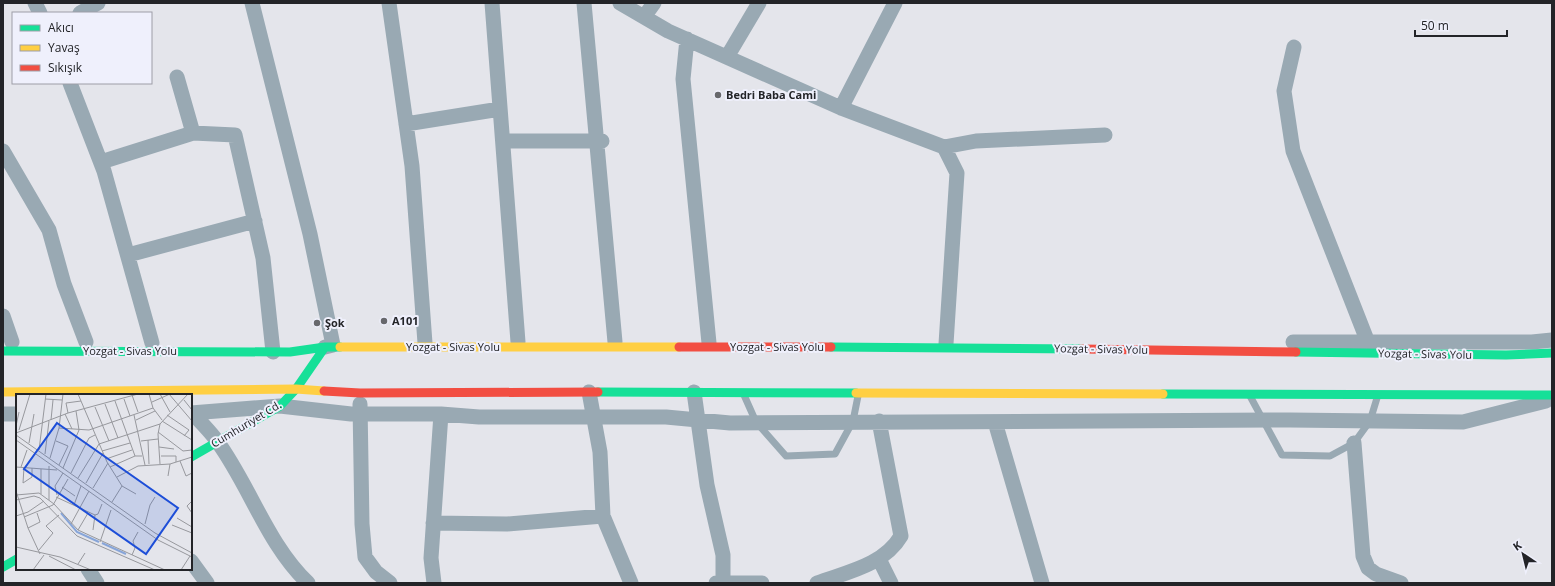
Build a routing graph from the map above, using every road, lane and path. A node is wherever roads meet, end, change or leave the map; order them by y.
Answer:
1 (35, 3) edge
2 (98, 3) edge
3 (252, 3) edge
4 (389, 3) edge
5 (492, 3) edge
6 (584, 3) edge
7 (620, 3) edge
8 (654, 3) edge
9 (759, 3) edge
10 (895, 3) edge
11 (40, 12) edge
12 (82, 12) edge
13 (644, 17) junction
14 (686, 39) junction
15 (1294, 47) dead end
16 (727, 57) junction
17 (177, 77) dead end
18 (70, 84) edge
19 (841, 108) junction
20 (500, 109) junction
21 (406, 124) junction
22 (193, 133) junction
23 (1105, 135) dead end
24 (503, 141) junction
25 (600, 141) junction
26 (944, 147) junction
27 (3, 151) edge
28 (101, 162) junction
29 (256, 221) junction
30 (128, 255) junction
31 (3, 316) edge
32 (1367, 340) junction
33 (1552, 340) edge
34 (86, 342) junction
35 (518, 342) junction
36 (615, 342) junction
37 (152, 343) junction
38 (709, 343) junction
39 (425, 344) junction
40 (946, 344) junction
41 (6, 345) edge
42 (329, 346) junction
43 (272, 348) junction
44 (1552, 353) edge
45 (296, 390) junction
46 (3, 392) edge
47 (589, 392) junction
48 (694, 392) junction
49 (743, 392) junction
50 (360, 393) junction
51 (859, 393) junction
52 (1249, 394) junction
53 (1378, 395) junction
54 (1552, 395) edge
55 (1552, 400) edge
56 (280, 406) junction
57 (192, 413) edge
58 (3, 414) edge
59 (16, 414) edge
60 (360, 414) junction
61 (441, 414) junction
62 (593, 417) junction
63 (697, 420) junction
64 (1262, 420) junction
65 (853, 421) junction
66 (879, 421) junction
67 (1370, 421) junction
68 (756, 422) junction
69 (995, 422) junction
70 (217, 442) junction
71 (1354, 443) junction
72 (192, 456) edge
73 (603, 516) junction
74 (433, 523) junction
75 (879, 559) junction
76 (16, 560) edge
77 (192, 562) edge
78 (3, 567) edge
79 (89, 570) edge
80 (97, 583) edge
81 (208, 583) edge
82 (308, 583) edge
83 (390, 583) edge
84 (434, 583) edge
85 (631, 583) edge
86 (721, 583) edge
87 (762, 583) edge
88 (817, 583) edge
89 (891, 583) edge
90 (1042, 583) edge
91 (1401, 583) edge

1 - 11 street
2 - 12 street
3 - 42 street
4 - 21 street
5 - 20 street
6 - 25 street
7 - 13 street
8 - 13 street
9 - 16 street
10 - 19 street
13 - 14 street
14 - 16 street
14 - 38 street
15 - 32 street
16 - 19 street
17 - 22 street
18 - 28 street
19 - 26 street
20 - 21 street
20 - 24 street
21 - 39 street
22 - 28 street
22 - 29 street
23 - 26 street
24 - 25 street
24 - 35 street
25 - 36 street
26 - 40 street
27 - 34 street
28 - 30 street
29 - 30 street
29 - 43 street
30 - 37 street
31 - 41 street
32 - 33 street
32 - 40 street
34 - 37 street
34 - 41 street
35 - 36 street
35 - 39 street
36 - 38 street
37 - 43 street
38 - 40 street
39 - 42 street
41 - 43 main road, Yozgat - Sivas Yolu
42 - 43 street
42 - 44 main road, Yozgat - Sivas Yolu
42 - 45 main road, Cumhuriyet Cd.
45 - 46 main road
45 - 50 main road
45 - 56 main road, Cumhuriyet Cd.
47 - 48 main road
47 - 50 main road
47 - 62 street
48 - 49 main road
48 - 63 street
49 - 51 main road
49 - 68 lane
50 - 60 street
51 - 52 main road
51 - 65 lane
52 - 53 main road
52 - 64 lane
53 - 54 main road
53 - 67 lane
55 - 67 street
56 - 57 street
56 - 60 street
56 - 70 main road, Cumhuriyet Cd.
57 - 70 street
58 - 59 street
60 - 61 street
60 - 83 street
61 - 62 street
61 - 74 street
62 - 63 street
62 - 73 street
63 - 68 street
63 - 86 street
64 - 67 street
64 - 69 street
64 - 71 lane
65 - 66 street
65 - 68 street
65 - 68 lane
66 - 69 street
66 - 75 street
67 - 71 lane
69 - 90 street
70 - 72 main road, Cumhuriyet Cd.
70 - 82 street
71 - 91 street
73 - 74 street
73 - 85 street
74 - 84 street
75 - 88 street
75 - 89 street
76 - 78 main road
77 - 81 street
79 - 80 street
86 - 87 street

